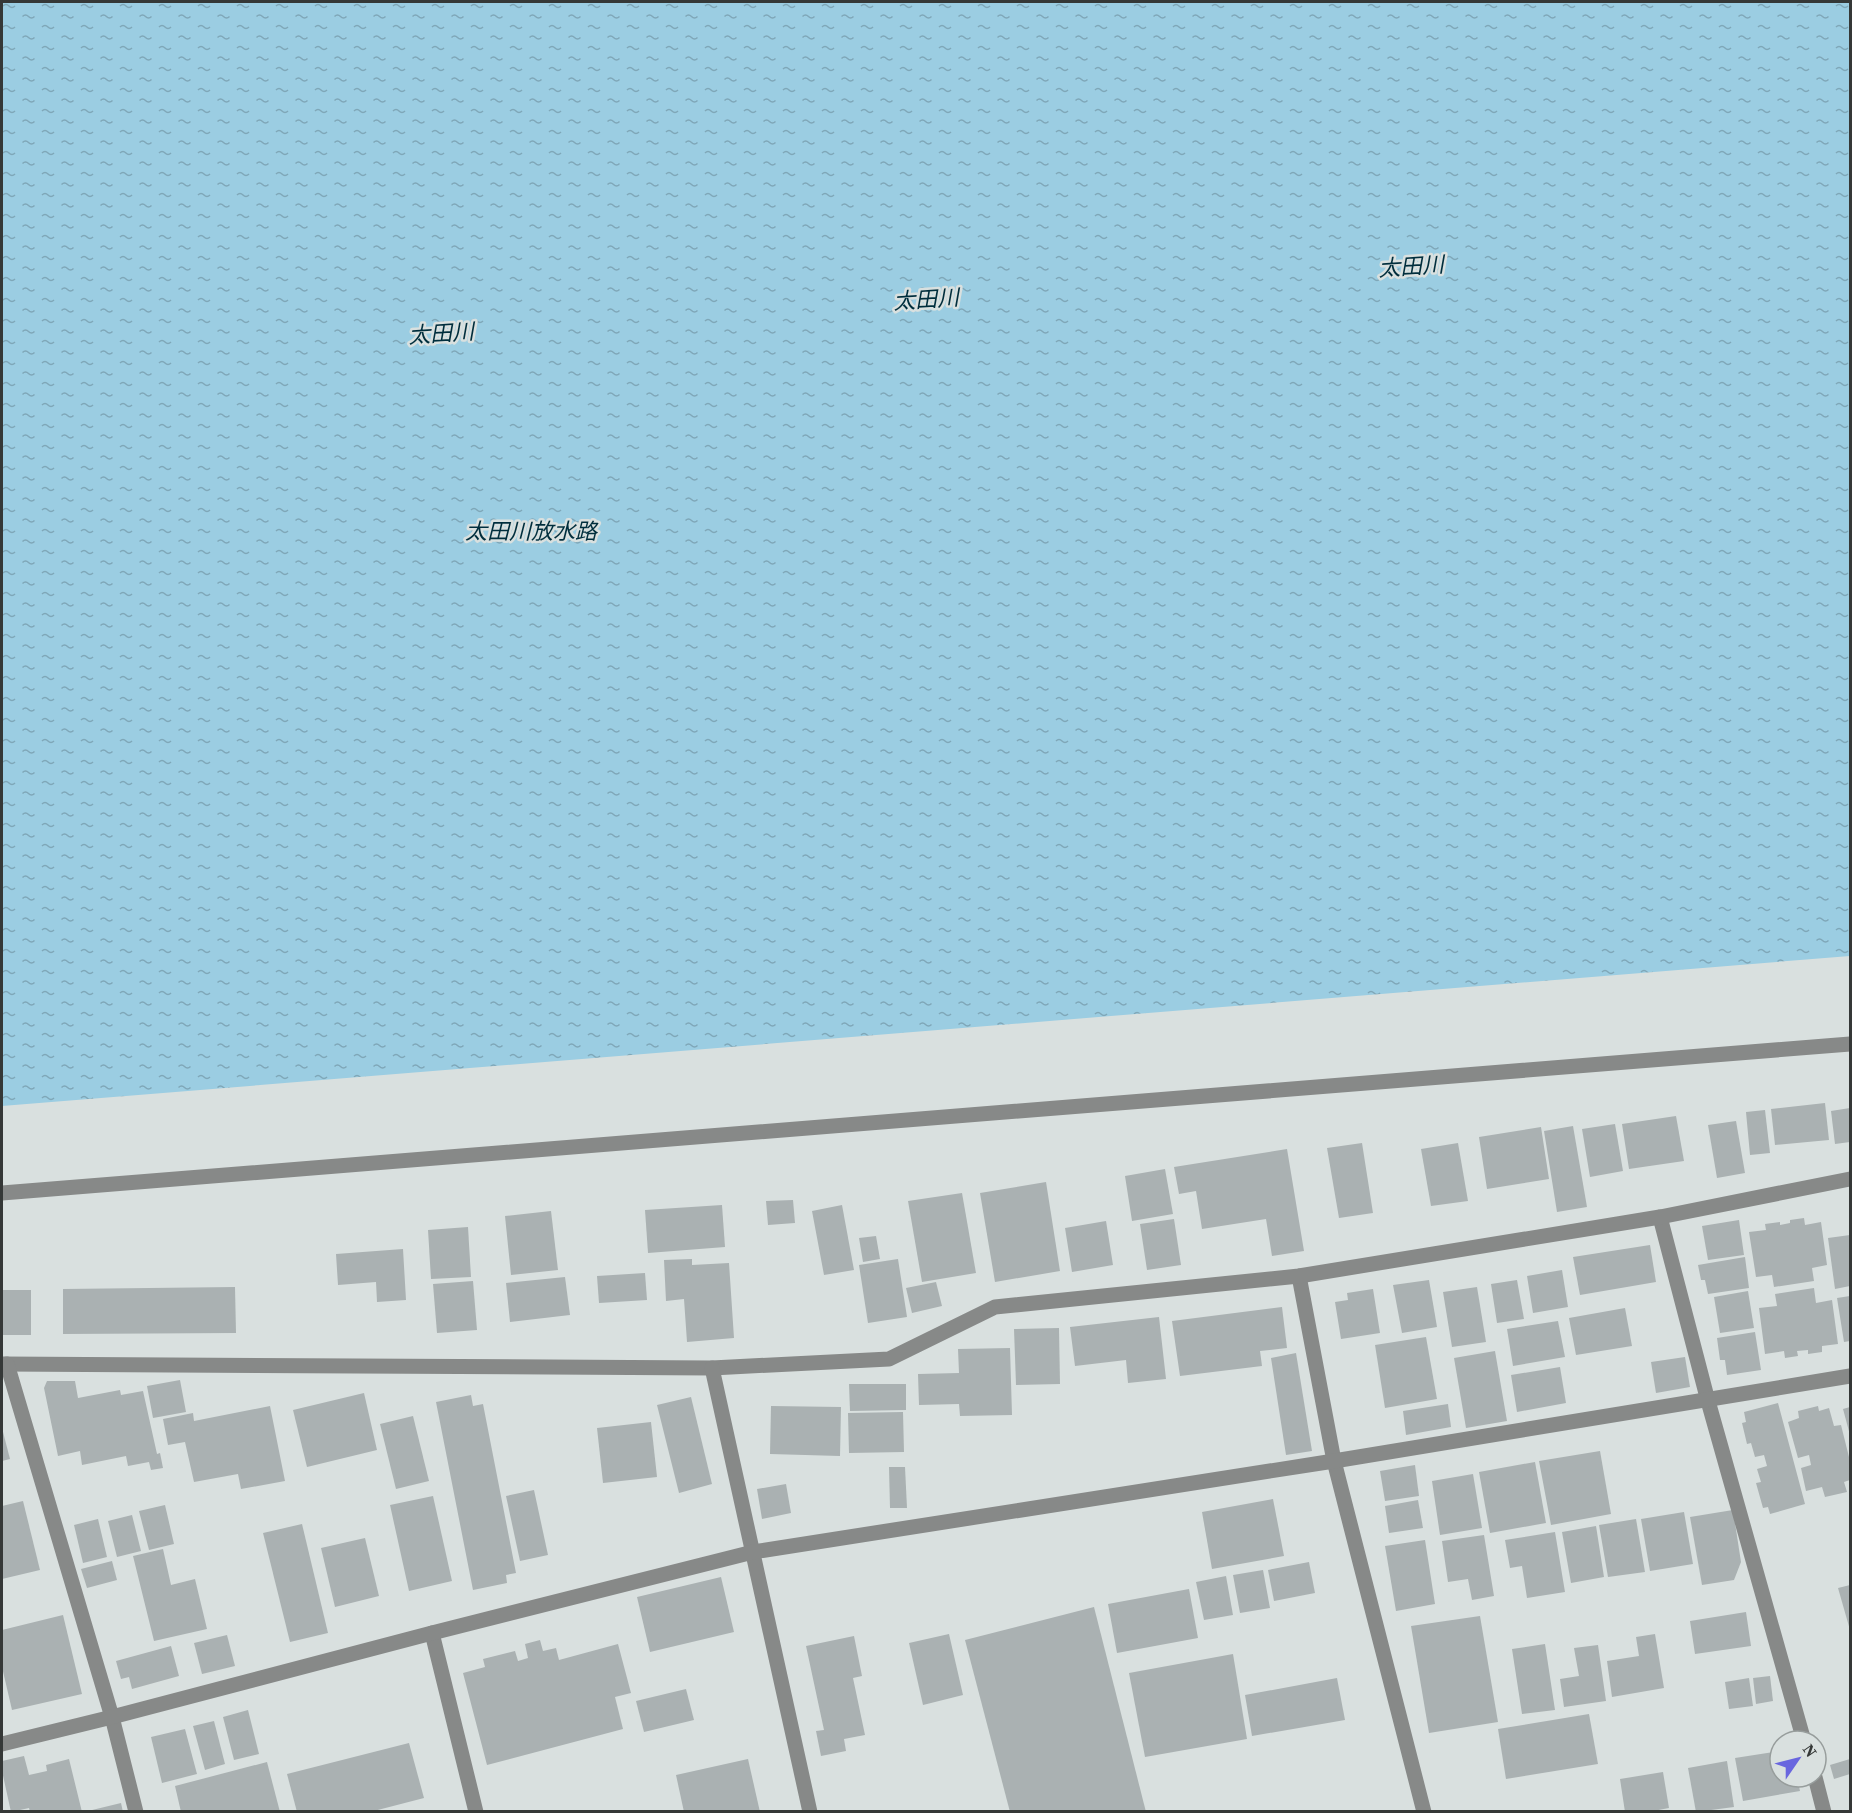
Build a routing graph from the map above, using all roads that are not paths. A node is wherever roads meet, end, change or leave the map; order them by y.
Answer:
1 (1851, 1044) edge
2 (1851, 1179) edge
3 (2, 1193) edge
4 (1660, 1217) junction
5 (1299, 1276) junction
6 (4, 1364) edge
7 (712, 1368) junction
8 (1851, 1376) edge
9 (1708, 1401) junction
10 (1334, 1461) junction
11 (753, 1552) junction
12 (432, 1633) junction
13 (112, 1717) junction
14 (1801, 1729) edge
15 (2, 1744) edge
16 (1818, 1789) edge
17 (136, 1812) edge
18 (476, 1812) edge
19 (810, 1812) edge
20 (1424, 1812) edge
21 (1824, 1812) edge

1 - 3 street
2 - 4 street
4 - 5 street
4 - 9 street
5 - 7 street
5 - 10 street
6 - 7 street
6 - 13 street
7 - 11 street
8 - 9 street
9 - 10 street
9 - 14 street
10 - 11 street
10 - 20 street
11 - 12 street
11 - 19 street
12 - 13 street
12 - 18 street
13 - 15 street
13 - 17 street
16 - 21 street

